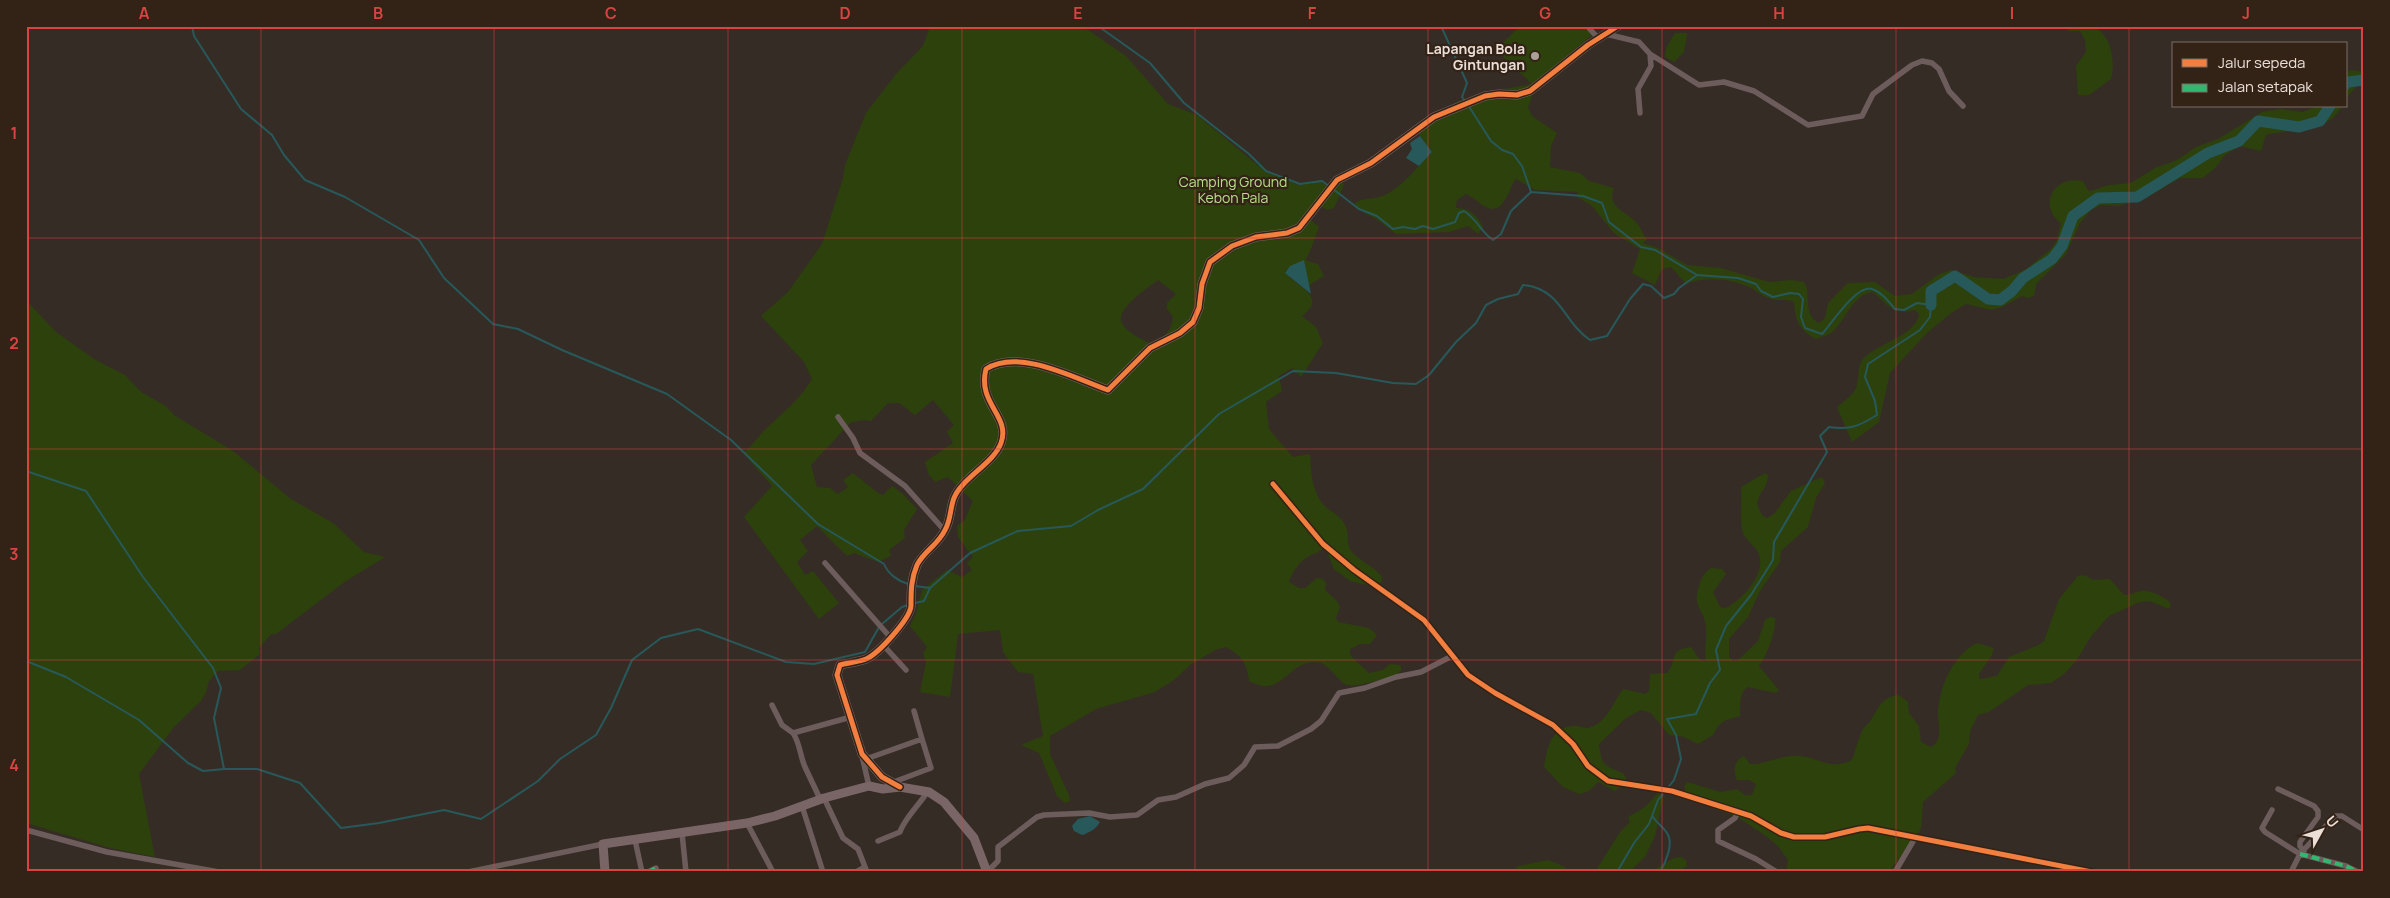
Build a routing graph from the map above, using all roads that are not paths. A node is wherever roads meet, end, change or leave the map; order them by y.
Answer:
1 (1587, 26) edge
2 (1618, 26) edge
3 (1602, 36) junction
4 (1650, 54) junction
5 (1963, 106) dead end
6 (1640, 114) dead end
7 (838, 417) dead end
8 (1273, 484) dead end
9 (945, 531) junction
10 (825, 563) dead end
11 (890, 637) junction
12 (884, 647) junction
13 (1452, 656) junction
14 (906, 670) dead end
15 (772, 705) dead end
16 (914, 710) dead end
17 (851, 717) junction
18 (794, 733) junction
19 (922, 739) junction
20 (864, 756) junction
21 (891, 783) junction
22 (869, 786) junction
23 (900, 787) junction
24 (2278, 789) dead end
25 (928, 792) junction
26 (822, 798) junction
27 (802, 806) junction
28 (2272, 810) dead end
29 (1738, 812) junction
30 (748, 823) junction
31 (26, 830) edge
32 (2364, 830) edge
33 (682, 833) junction
34 (1915, 838) junction
35 (635, 840) junction
36 (878, 841) dead end
37 (603, 844) junction
38 (2302, 853) junction
39 (656, 868) dead end
40 (866, 869) edge
41 (219, 872) edge
42 (468, 872) edge
43 (605, 872) edge
44 (642, 872) edge
45 (648, 872) edge
46 (686, 872) edge
47 (773, 872) edge
48 (823, 872) edge
49 (856, 872) edge
50 (987, 872) edge
51 (1777, 872) edge
52 (1895, 872) edge
53 (2092, 872) edge
54 (2291, 872) edge
55 (2358, 872) edge

1 - 3 street
2 - 3 street
3 - 4 street
3 - 9 street
4 - 5 street
4 - 6 street
7 - 9 street
8 - 13 street
9 - 11 street
10 - 11 street
11 - 12 street
12 - 14 street
12 - 17 street
13 - 29 street
13 - 50 street
15 - 18 street
16 - 19 street
17 - 18 street
17 - 20 street
18 - 26 street
19 - 20 street
19 - 21 street
20 - 21 street
20 - 22 street
21 - 23 street
22 - 23 street
22 - 26 street
23 - 25 street
24 - 38 street
25 - 36 street
25 - 50 street
26 - 27 street
26 - 40 street
27 - 30 street
27 - 48 street
28 - 38 street
29 - 34 street
29 - 51 street
30 - 33 street
30 - 47 street
31 - 41 street
32 - 38 street
33 - 35 street
33 - 46 street
34 - 52 street
34 - 53 street
35 - 37 street
35 - 44 street
37 - 42 street
37 - 43 street
38 - 54 street
38 - 55 street
39 - 45 street
40 - 49 street

